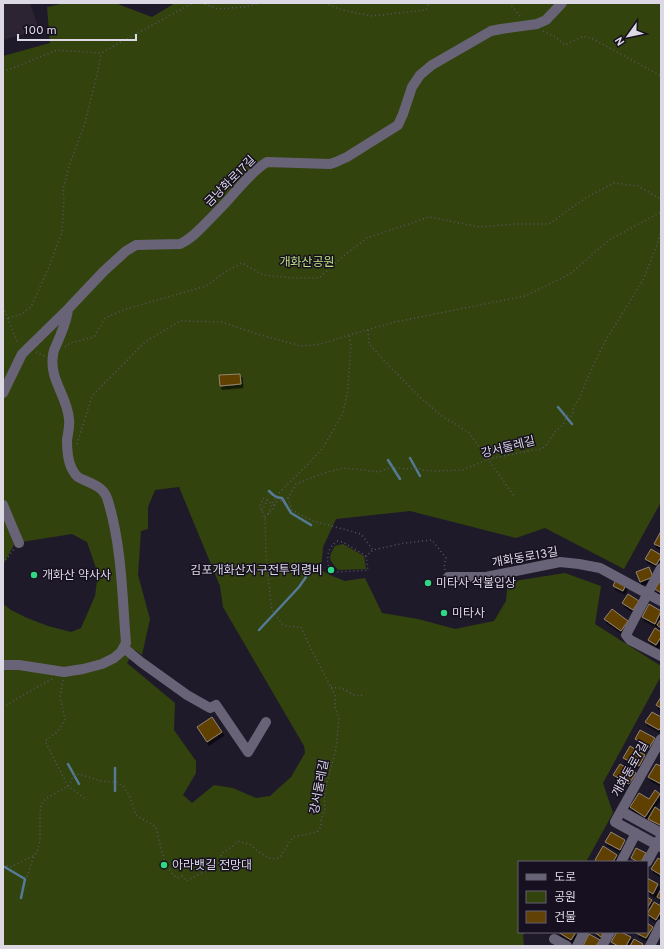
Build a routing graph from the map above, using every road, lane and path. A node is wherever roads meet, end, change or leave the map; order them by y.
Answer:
1 (193, 3) edge
2 (201, 3) edge
3 (261, 3) edge
4 (325, 3) edge
5 (429, 3) edge
6 (509, 3) edge
7 (562, 3) edge
8 (530, 25) junction
9 (101, 53) junction
10 (3, 72) edge
11 (661, 76) edge
12 (661, 198) edge
13 (661, 212) edge
14 (661, 229) edge
15 (3, 307) edge
16 (68, 309) junction
17 (8, 318) junction
18 (368, 330) junction
19 (349, 335) junction
20 (24, 351) junction
21 (52, 359) junction
22 (3, 393) edge
23 (77, 445) dead end
24 (488, 459) junction
25 (514, 496) dead end
26 (288, 498) junction
27 (268, 500) junction
28 (272, 504) junction
29 (3, 505) edge
30 (274, 505) junction
31 (262, 511) junction
32 (268, 514) junction
33 (265, 518) junction
34 (19, 543) joint
35 (373, 550) junction
36 (366, 556) junction
37 (3, 562) edge
38 (661, 568) edge
39 (448, 577) joint
40 (648, 592) junction
41 (661, 600) edge
42 (124, 648) junction
43 (660, 654) edge
44 (3, 665) edge
45 (64, 672) junction
46 (331, 687) junction
47 (363, 695) dead end
48 (3, 708) edge
49 (266, 722) dead end
50 (661, 739) edge
51 (68, 786) junction
52 (87, 800) dead end
53 (621, 811) junction
54 (321, 827) junction
55 (324, 828) dead end
56 (636, 833) junction
57 (661, 833) edge
58 (660, 843) edge
59 (34, 854) junction
60 (622, 861) edge
61 (648, 861) edge
62 (3, 864) edge
63 (27, 877) dead end
64 (661, 924) edge
65 (584, 933) edge
66 (609, 933) edge
67 (554, 939) dead end
68 (567, 946) edge
69 (577, 946) edge
70 (602, 946) edge
71 (650, 946) edge

1 - 9 path
2 - 3 path
4 - 5 path
6 - 8 path
7 - 8 street, 금낭화로17길
8 - 11 path
8 - 16 street, 금낭화로17길
9 - 10 path
9 - 17 path
12 - 21 path
13 - 18 path
14 - 24 path, 강서둘레길
15 - 17 path
16 - 20 street, 금낭화로17길
16 - 21 street
17 - 20 path
18 - 19 path
18 - 24 path
19 - 23 path
19 - 28 path
20 - 21 path
20 - 22 street, 금낭화로17길
21 - 42 street
24 - 25 path
24 - 26 path, 강서둘레길
26 - 30 path
26 - 35 path
27 - 28 path
27 - 31 path
27 - 31 path
28 - 30 path
28 - 32 path
29 - 34 street
30 - 32 path
31 - 33 path
32 - 33 path
33 - 46 path, 강서둘레길
34 - 37 path
35 - 36 path
35 - 39 path
36 - 36 path
38 - 40 street
39 - 40 street, 개화동로13길
40 - 41 street, 개화동로13길
40 - 43 street
42 - 45 street
42 - 49 street
44 - 45 street
45 - 48 path
45 - 51 path
46 - 47 path
46 - 54 path, 강서둘레길
50 - 53 street, 개화동로7길
51 - 52 path
51 - 54 path, 강서둘레길
51 - 59 path
53 - 56 street, 개화동로7길
53 - 57 street, 개화동로7길
54 - 55 path
56 - 58 street, 개화동로7길
56 - 60 street
58 - 61 street, 개화동로7길
59 - 62 path
59 - 63 path
64 - 71 street
65 - 69 street
66 - 70 street
67 - 68 street

